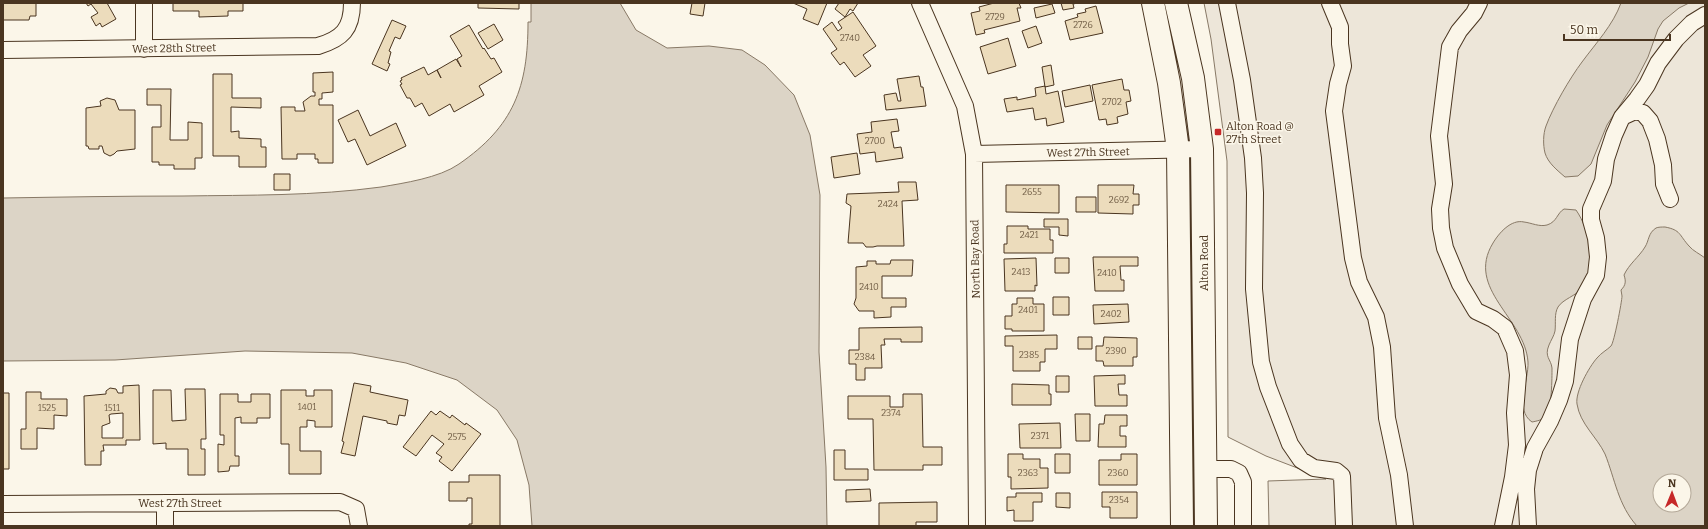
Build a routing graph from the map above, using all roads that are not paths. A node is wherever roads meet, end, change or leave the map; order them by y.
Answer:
1 (144, 3) edge
2 (352, 3) edge
3 (920, 3) edge
4 (1153, 3) edge
5 (1176, 3) edge
6 (1227, 3) edge
7 (1330, 3) edge
8 (1479, 3) edge
9 (1705, 15) edge
10 (144, 49) junction
11 (3, 50) edge
12 (1622, 117) junction
13 (1202, 149) junction
14 (1178, 150) junction
15 (974, 154) junction
16 (1670, 199) dead end
17 (1205, 469) junction
18 (165, 503) junction
19 (3, 504) edge
20 (165, 526) edge
21 (359, 526) edge
22 (977, 526) edge
23 (1182, 526) edge
24 (1206, 526) edge
25 (1243, 526) edge
26 (1344, 526) edge
27 (1405, 526) edge
28 (1503, 526) edge
29 (1528, 526) edge

1 - 10 street
2 - 10 street, West 28th Street
3 - 15 street, North Bay Road
4 - 14 highway
5 - 13 highway, Alton Road
6 - 26 street
7 - 27 street
8 - 28 street
9 - 12 street
10 - 11 street, West 28th Street
12 - 16 street
12 - 29 street
13 - 14 street, West 27th Street
13 - 17 highway, Alton Road
14 - 15 street, West 27th Street
14 - 23 highway
15 - 22 street, North Bay Road
17 - 24 highway, Alton Road
17 - 25 street
18 - 19 street, West 27th Street
18 - 20 street
18 - 21 street, West 27th Street

